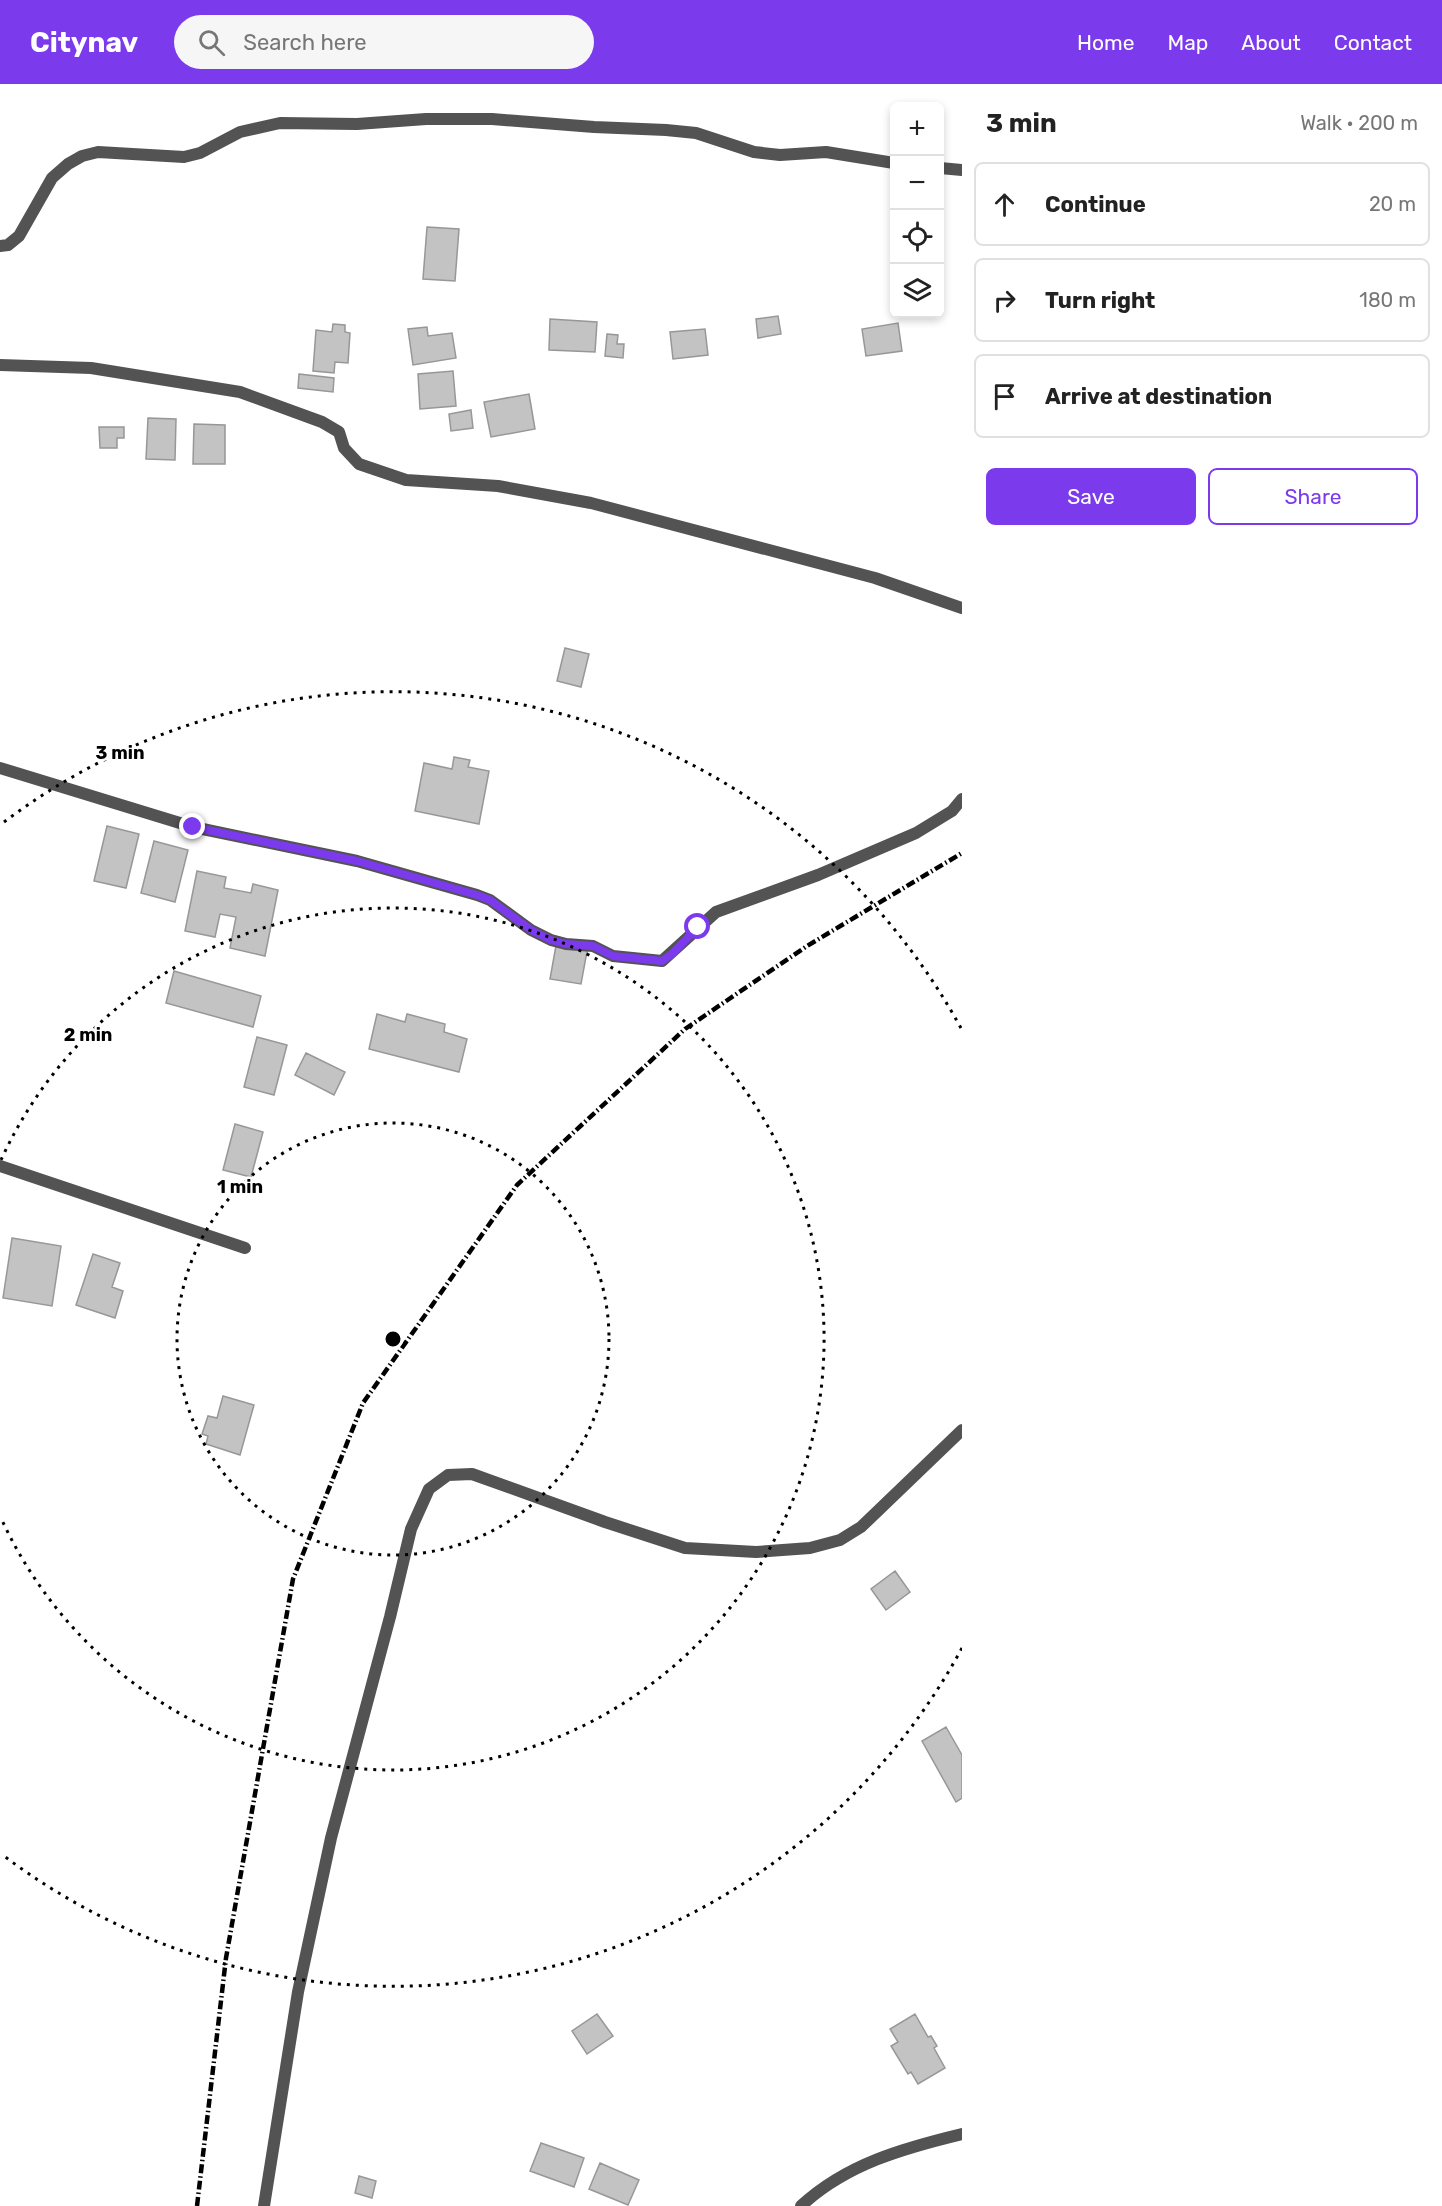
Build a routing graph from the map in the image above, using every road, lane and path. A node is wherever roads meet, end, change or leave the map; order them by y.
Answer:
1 (890, 162) edge
2 (944, 168) edge
3 (962, 170) edge
4 (0, 246) edge
5 (0, 365) edge
6 (962, 608) edge
7 (0, 768) edge
8 (962, 799) edge
9 (0, 1166) edge
10 (245, 1248) dead end
11 (962, 1430) edge
12 (962, 2134) edge
13 (264, 2206) edge
14 (801, 2206) edge

1 - 4 street
2 - 3 street
5 - 6 street
7 - 8 street
9 - 10 street
11 - 13 street
12 - 14 street

